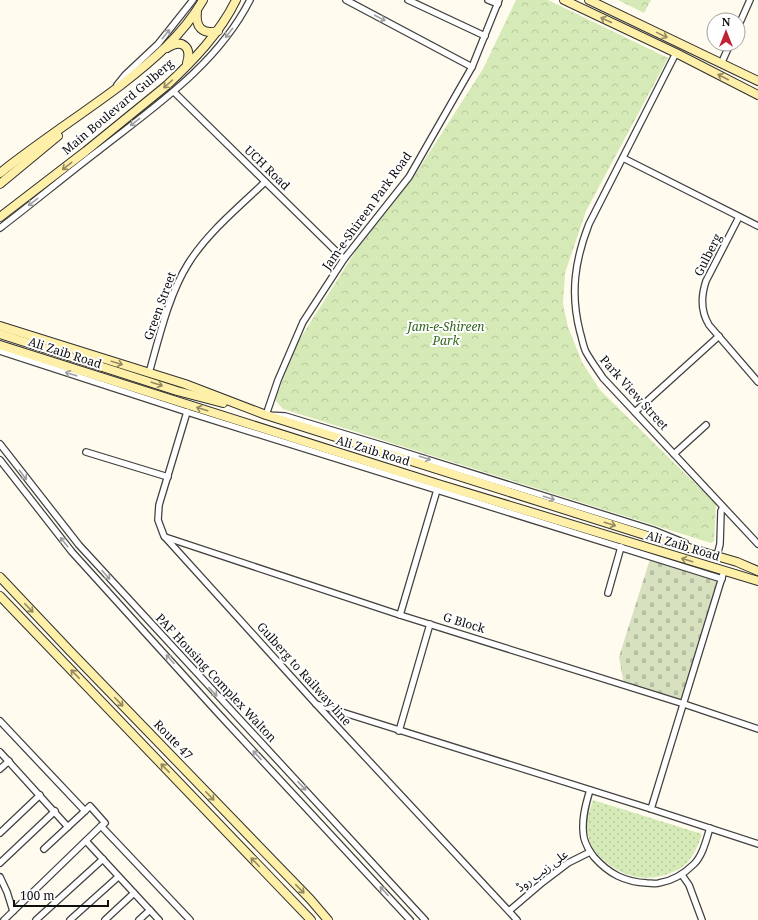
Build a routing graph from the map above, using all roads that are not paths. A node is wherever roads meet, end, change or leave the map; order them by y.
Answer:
1 (193, 0) edge
2 (203, 0) edge
3 (236, 0) edge
4 (250, 0) edge
5 (346, 0) edge
6 (408, 0) edge
7 (488, 0) edge
8 (564, 0) edge
9 (589, 0) edge
10 (750, 0) edge
11 (499, 2) edge
12 (197, 12) junction
13 (745, 12) edge
14 (218, 31) junction
15 (485, 36) junction
16 (163, 51) junction
17 (726, 52) edge
18 (676, 53) junction
19 (721, 64) junction
20 (186, 66) junction
21 (472, 67) junction
22 (758, 81) edge
23 (174, 92) junction
24 (111, 93) junction
25 (758, 95) edge
26 (86, 111) junction
27 (623, 158) junction
28 (0, 173) edge
29 (265, 182) junction
30 (0, 184) edge
31 (0, 217) edge
32 (739, 217) junction
33 (758, 226) edge
34 (0, 228) edge
35 (344, 259) junction
36 (0, 326) edge
37 (0, 334) edge
38 (719, 336) junction
39 (0, 345) edge
40 (0, 351) edge
41 (149, 373) junction
42 (758, 382) edge
43 (187, 412) junction
44 (635, 412) junction
45 (266, 415) junction
46 (706, 425) dead end
47 (0, 444) edge
48 (86, 452) dead end
49 (674, 454) junction
50 (0, 460) edge
51 (168, 476) junction
52 (437, 490) junction
53 (723, 507) junction
54 (164, 536) junction
55 (758, 544) edge
56 (621, 547) junction
57 (717, 556) junction
58 (737, 562) junction
59 (758, 566) edge
60 (724, 571) junction
61 (758, 571) edge
62 (741, 576) junction
63 (1, 578) edge
64 (722, 579) junction
65 (758, 581) edge
66 (758, 586) edge
67 (608, 593) dead end
68 (0, 596) edge
69 (400, 615) junction
70 (430, 624) junction
71 (316, 704) junction
72 (684, 704) junction
73 (0, 721) edge
74 (758, 729) edge
75 (399, 730) junction
76 (0, 752) edge
77 (9, 761) junction
78 (0, 769) edge
79 (590, 790) junction
80 (40, 795) junction
81 (651, 809) junction
82 (54, 811) junction
83 (85, 811) junction
84 (101, 826) junction
85 (68, 827) junction
86 (710, 828) junction
87 (0, 833) edge
88 (86, 841) junction
89 (758, 844) edge
90 (44, 849) dead end
91 (590, 852) junction
92 (103, 859) junction
93 (0, 863) edge
94 (682, 875) junction
95 (118, 877) junction
96 (0, 878) edge
97 (134, 893) junction
98 (150, 910) junction
99 (13, 911) junction
100 (509, 911) junction
101 (4, 920) edge
102 (36, 920) edge
103 (70, 920) edge
104 (104, 920) edge
105 (139, 920) edge
106 (159, 920) edge
107 (190, 920) edge
108 (311, 920) edge
109 (328, 920) edge
110 (410, 920) edge
111 (425, 920) edge
112 (517, 920) edge
113 (702, 920) edge

24 -> 1 street
2 - 12 main road, Main Boulevard Gulberg
3 - 14 main road, Main Boulevard Gulberg
4 -> 23 street
5 -> 21 street
6 - 15 street
7 - 11 street
18 -> 8 main road
9 -> 19 main road
10 - 13 street
11 - 15 street, Jam-e-Shireen Park Road
12 - 14 main road
12 - 16 main road, Main Boulevard Gulberg
14 - 20 main road, Main Boulevard Gulberg
15 - 21 street, Jam-e-Shireen Park Road
16 - 20 main road
16 - 24 main road, Main Boulevard Gulberg
17 - 19 street
25 -> 18 main road
18 - 27 street, Park View Street
19 - 22 main road
20 -> 31 main road, Main Boulevard Gulberg
21 - 35 street, Jam-e-Shireen Park Road
23 - 29 street, UCH Road
23 -> 34 street
24 - 26 main road, Main Boulevard Gulberg
26 - 28 main road, Main Boulevard Gulberg
26 - 30 main road
27 - 32 street
27 - 44 street, Park View Street
29 - 35 street, UCH Road
29 - 41 street, Green Street
32 - 33 street
32 - 38 street, Gulberg
35 - 45 street, Jam-e-Shireen Park Road
36 -> 41 main road, Ali Zaib Road
37 -> 45 main road
38 - 42 street, Gulberg
38 - 44 street
60 -> 39 main road, Ali Zaib Road
43 -> 40 street
41 - 45 main road, Ali Zaib Road
43 - 51 street, Gulberg to Railway line
43 - 52 street
44 - 49 street, Park View Street
45 -> 57 main road, Ali Zaib Road
46 - 49 street
47 -> 111 street, PAF Housing Complex Walton
48 - 51 street
49 - 53 street, Park View Street
110 -> 50 street, PAF Housing Complex Walton
51 - 54 street, Gulberg to Railway line
52 - 56 street
52 - 69 street
53 - 55 street, Park View Street
53 - 57 street
54 - 69 street, G Block
54 - 71 street, Gulberg to Railway line
56 - 64 street
56 - 67 street
57 - 58 main road, Ali Zaib Road
58 - 59 main road, Ali Zaib Road
58 - 61 main road, Ali Zaib Road
60 - 62 main road, Ali Zaib Road
60 - 64 street
62 - 65 main road, Ali Zaib Road
62 - 66 main road, Ali Zaib Road
63 -> 109 main road, Route 47
64 - 72 street
108 -> 68 main road, Route 47
69 - 70 street, G Block
70 - 72 street, G Block
70 - 75 street
71 - 75 street
71 - 100 street, Gulberg to Railway line
72 - 74 street, G Block
72 - 81 street
73 - 83 street
75 - 79 street
76 - 77 street
77 - 78 street
77 - 80 street
79 - 81 street
79 - 91 street
80 - 82 street
80 - 87 street
81 - 86 street
82 - 85 street
82 - 93 street
83 - 84 street
83 - 85 street
84 - 88 street
84 - 107 street
85 - 90 street
86 - 89 street
86 - 94 street
88 - 92 street
88 - 99 street
91 - 94 street
91 - 100 street, علی زیب روڈ
92 - 95 street
92 - 102 street
94 - 113 street
95 - 97 street
95 - 103 street
96 - 99 street
97 - 98 street
97 - 104 street
98 - 105 street
98 - 106 street
99 - 101 street
100 - 112 street, Gulberg to Railway line

